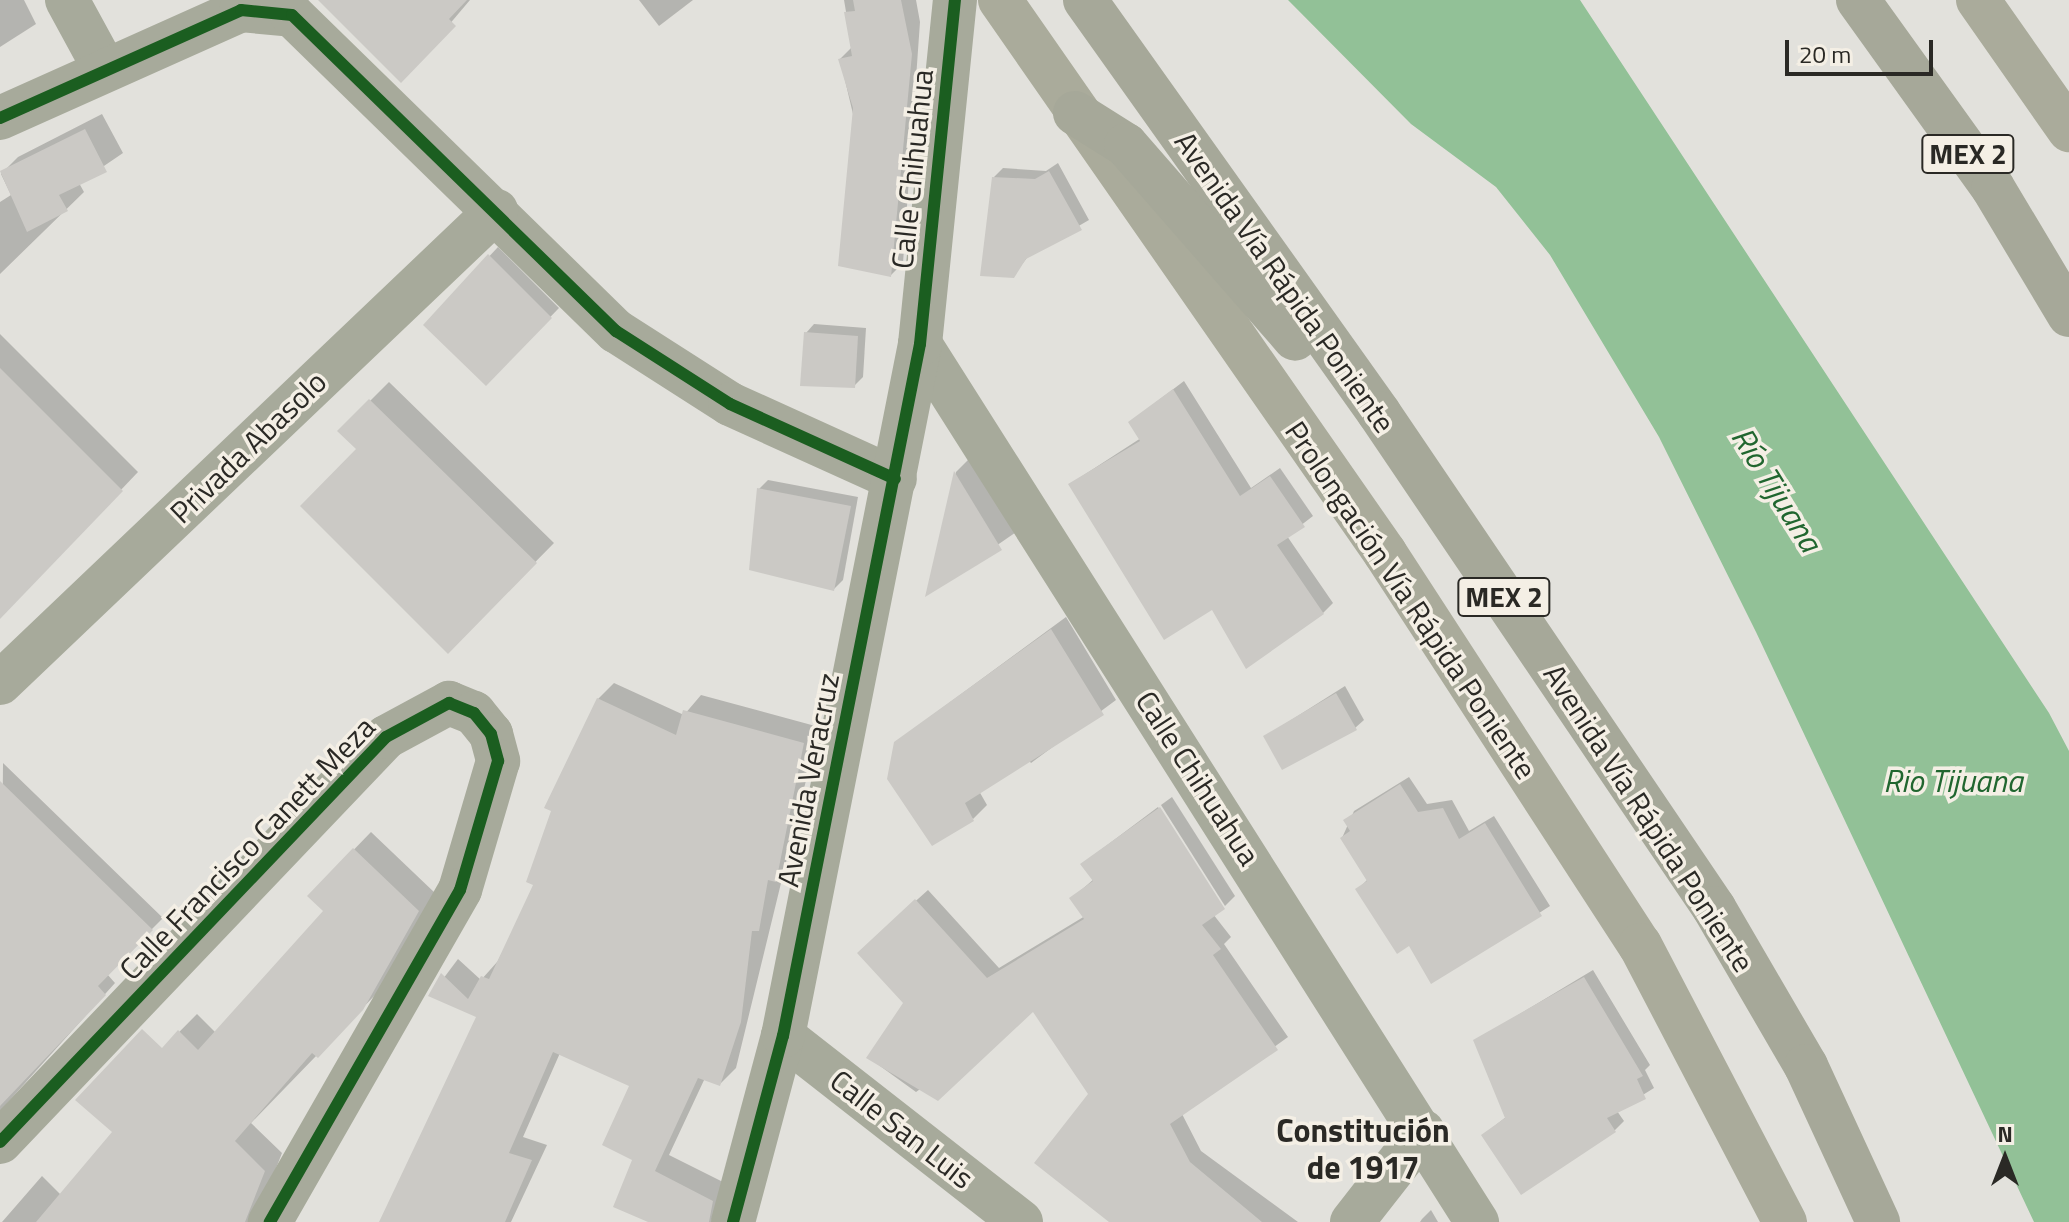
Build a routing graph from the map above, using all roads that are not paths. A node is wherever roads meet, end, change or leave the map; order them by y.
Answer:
1 (67, 0) edge
2 (955, 0) edge
3 (1000, 0) edge
4 (1085, 0) edge
5 (1858, 0) edge
6 (1978, 0) edge
7 (104, 68) junction
8 (1075, 113) junction
9 (0, 118) edge
10 (2069, 130) edge
11 (496, 211) junction
12 (2069, 315) edge
13 (920, 344) junction
14 (1379, 413) junction
15 (895, 479) junction
16 (0, 683) edge
17 (783, 1036) junction
18 (1423, 1131) junction
19 (0, 1142) edge
20 (270, 1222) edge
21 (733, 1222) edge
22 (1021, 1222) edge
23 (1352, 1222) edge
24 (1477, 1222) edge
25 (1785, 1222) edge
26 (1878, 1222) edge

1 - 7 street
2 - 13 street, Calle Chihuahua
3 - 8 main road, Prolongación Vía Rápida Poniente
4 - 14 highway, Avenida Vía Rápida Poniente / MEX 2
5 - 12 highway, MEX 2
6 - 10 main road
7 - 9 street
7 - 11 street
8 - 14 highway
8 - 25 main road, Prolongación Vía Rápida Poniente
11 - 15 street
11 - 16 street, Privada Abasolo
13 - 15 street, Avenida Veracruz
13 - 18 street, Calle Chihuahua
14 - 26 highway, Avenida Vía Rápida Poniente / MEX 2
15 - 17 street, Avenida Veracruz
17 - 21 street, Avenida Veracruz
17 - 22 street, Calle San Luis
18 - 23 street
18 - 24 street, Calle Chihuahua
19 - 20 street, Calle Francisco Canett Meza

